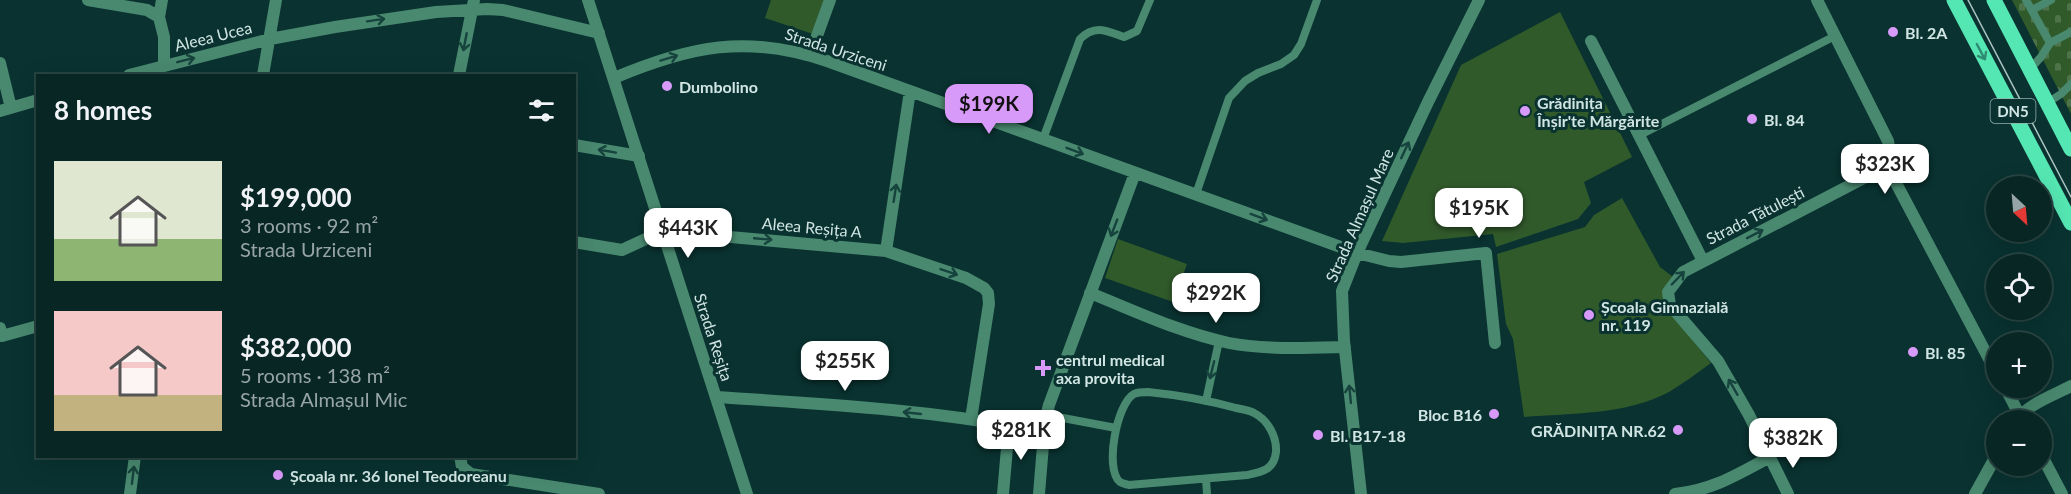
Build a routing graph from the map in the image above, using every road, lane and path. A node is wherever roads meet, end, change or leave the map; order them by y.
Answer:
1 (88, 0) edge
2 (162, 0) edge
3 (276, 0) edge
4 (522, 0) edge
5 (588, 0) edge
6 (830, 0) edge
7 (1150, 0) edge
8 (1317, 0) edge
9 (1479, 0) edge
10 (1817, 0) edge
11 (1954, 0) edge
12 (1994, 0) edge
13 (2026, 0) edge
14 (2051, 0) edge
15 (473, 5) edge
16 (2032, 10) junction
17 (526, 14) junction
18 (159, 16) junction
19 (2071, 32) edge
20 (599, 33) junction
21 (1835, 36) junction
22 (270, 39) junction
23 (1591, 41) dead end
24 (2050, 43) junction
25 (810, 55) junction
26 (0, 63) edge
27 (164, 66) junction
28 (2030, 69) junction
29 (133, 74) edge
30 (263, 74) edge
31 (459, 74) edge
32 (614, 78) junction
33 (2071, 84) edge
34 (910, 91) junction
35 (36, 101) edge
36 (2047, 103) junction
37 (6, 109) edge
38 (1638, 136) junction
39 (1043, 139) junction
40 (576, 145) edge
41 (2071, 149) edge
42 (639, 156) junction
43 (1887, 166) junction
44 (1135, 173) junction
45 (1196, 194) junction
46 (2071, 223) edge
47 (663, 231) junction
48 (576, 242) edge
49 (890, 252) junction
50 (1358, 254) junction
51 (1703, 261) junction
52 (1090, 293) junction
53 (36, 327) edge
54 (0, 328) edge
55 (1219, 340) junction
56 (1496, 343) dead end
57 (1345, 347) junction
58 (1986, 353) edge
59 (2071, 386) edge
60 (716, 397) junction
61 (1206, 400) junction
62 (2029, 410) edge
63 (1047, 415) junction
64 (971, 419) junction
65 (1009, 424) junction
66 (1116, 428) junction
67 (1044, 432) junction
68 (1770, 457) junction
69 (135, 458) edge
70 (460, 458) edge
71 (1986, 474) edge
72 (2052, 475) edge
73 (1206, 479) junction
74 (1712, 491) edge
75 (130, 494) edge
76 (599, 494) edge
77 (747, 494) edge
78 (1003, 494) edge
79 (1039, 494) edge
80 (1207, 494) edge
81 (1361, 494) edge
82 (1675, 494) edge
83 (1788, 494) edge
84 (1975, 494) edge
85 (2062, 494) edge

1 - 18 street, Aleea Ucea
2 - 18 street, Aleea Ucea
3 - 22 street, Aleea Ucea
4 - 17 street
5 - 20 street, Strada Reșița
6 - 25 street
7 - 39 lane
8 - 45 lane
50 -> 9 street, Strada Almașul Mare
10 - 21 street
11 -> 46 main road, DN5
12 - 28 main road, DN5
13 - 16 lane
14 - 16 lane
15 - 17 street, Aleea Ucea
22 -> 15 street, Aleea Ucea
15 -> 31 street
16 - 24 lane
17 - 20 street, Aleea Ucea
18 - 27 street, Aleea Ucea
19 - 24 lane
20 - 32 street, Strada Reșița
21 - 38 lane
21 - 43 street
27 -> 22 street, Aleea Ucea
22 - 30 street, Aleea Ucea
23 - 38 street
24 - 28 lane
32 -> 25 street, Strada Urziceni
25 - 34 street, Strada Urziceni
26 - 37 street
27 - 29 street, Aleea Ucea
28 - 36 main road, DN5
32 - 42 street, Strada Reșița
33 - 36 lane
34 - 39 street, Strada Urziceni
49 -> 34 street
35 - 37 street
36 - 41 main road, DN5
38 - 51 street
39 -> 44 street, Strada Urziceni
42 -> 40 street
42 - 47 street, Strada Reșița
51 -> 43 street, Strada Tătulești
43 - 58 street
44 - 45 street, Strada Urziceni
44 -> 52 street
45 -> 50 street, Strada Urziceni
47 - 48 street
47 -> 49 street, Aleea Reșița A
47 - 60 street, Strada Reșița
49 -> 64 street, Aleea Reșița A
50 - 56 street, Strada Urziceni
50 - 57 street, Strada Almașul Mare
68 -> 51 street, Strada Tătulești
52 - 55 street
52 - 63 street
53 - 54 street
55 - 57 street
55 -> 61 lane
81 -> 57 street, Strada Almașul Mare
59 - 62 street
64 -> 60 street
60 - 77 street, Strada Reșița
61 - 66 lane
61 - 73 lane
63 - 66 lane
63 - 67 street
64 - 65 street
65 - 67 street
65 - 78 street
66 - 73 lane
67 - 79 street
68 - 74 street
68 - 83 street
75 -> 69 street
70 - 76 street
71 - 84 street
72 - 85 street
73 - 80 lane
74 - 82 street

